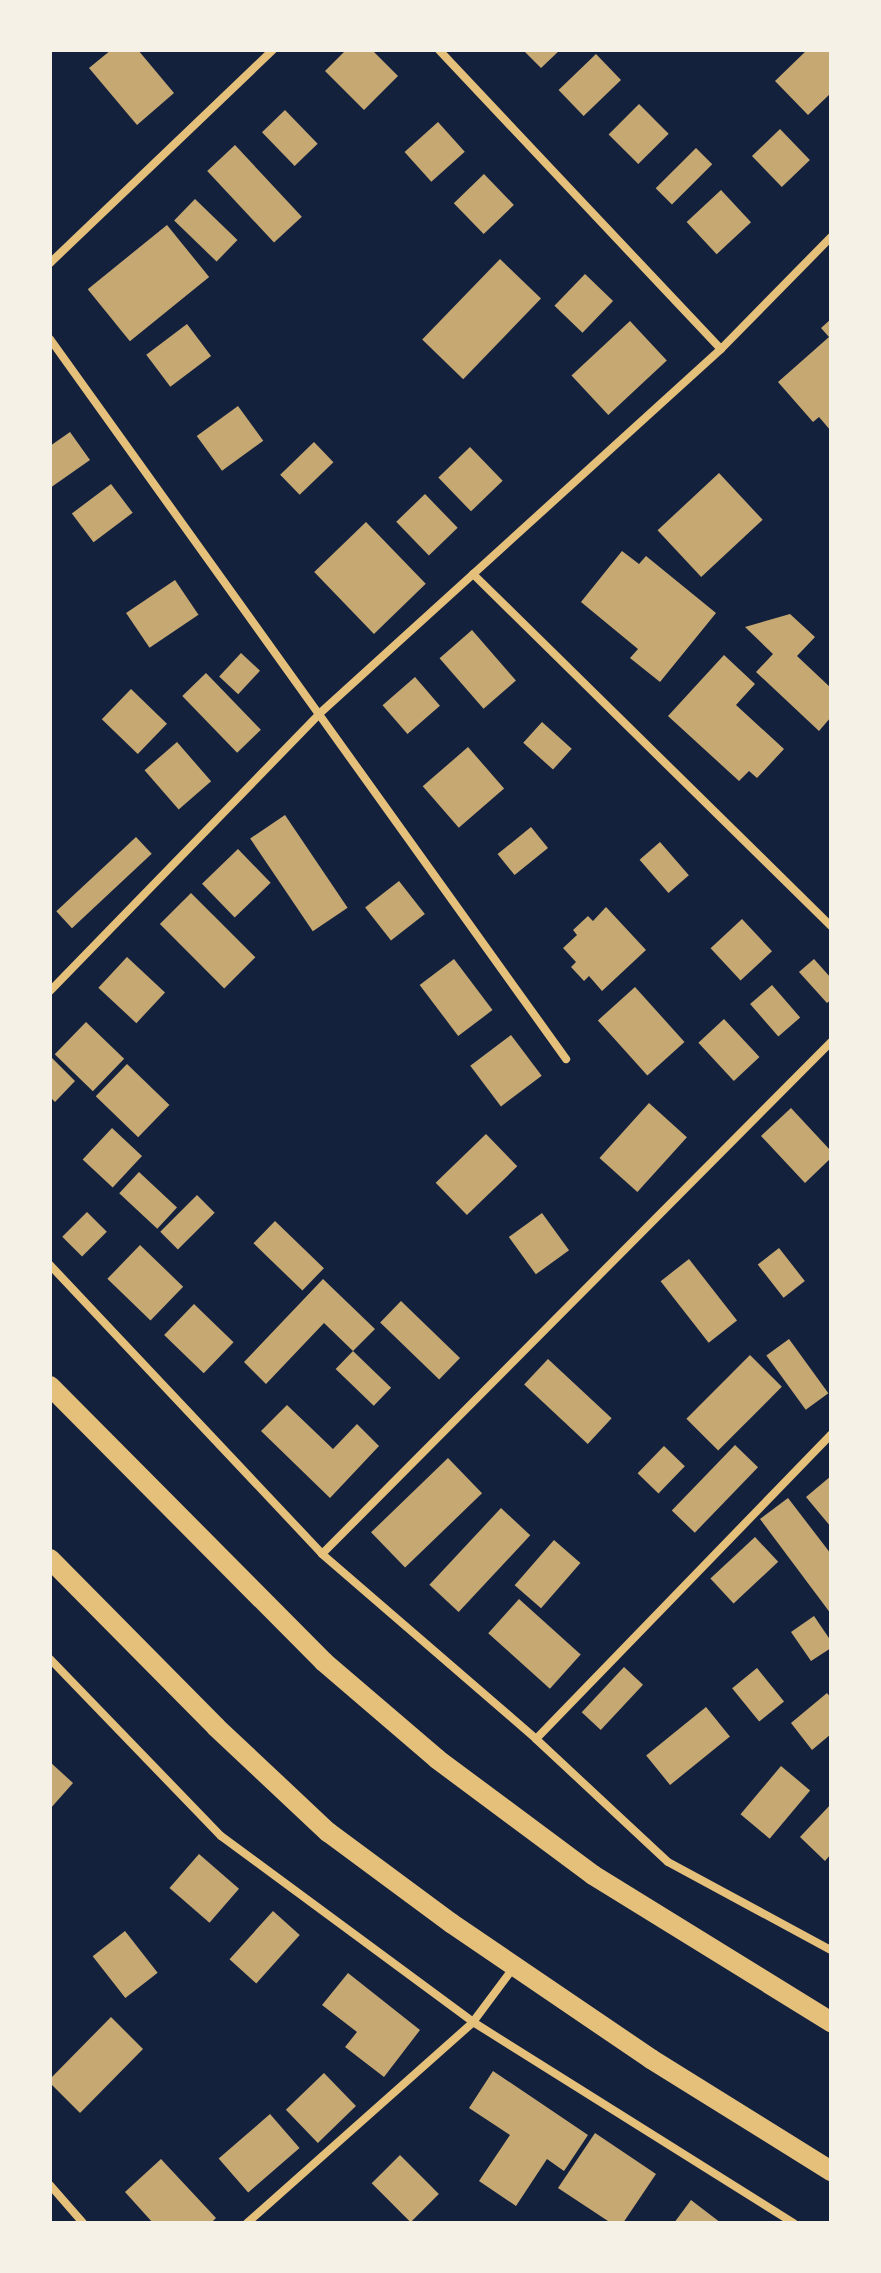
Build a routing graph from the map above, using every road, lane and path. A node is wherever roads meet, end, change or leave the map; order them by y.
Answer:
1 (273, 50) edge
2 (439, 50) edge
3 (831, 237) edge
4 (50, 263) edge
5 (50, 339) edge
6 (721, 349) junction
7 (473, 574) junction
8 (319, 714) junction
9 (831, 926) edge
10 (50, 991) edge
11 (831, 1042) edge
12 (566, 1059) dead end
13 (50, 1265) edge
14 (50, 1386) edge
15 (831, 1435) edge
16 (322, 1554) junction
17 (50, 1559) edge
18 (50, 1659) edge
19 (536, 1739) junction
20 (831, 1950) edge
21 (515, 1966) junction
22 (473, 2022) junction
23 (831, 2022) edge
24 (831, 2171) edge
25 (50, 2185) edge
26 (83, 2223) edge
27 (247, 2223) edge
28 (794, 2223) edge

1 - 4 street
2 - 6 street
3 - 6 street
5 - 8 street
6 - 7 street
7 - 8 street
7 - 9 street
8 - 10 street
8 - 12 street
11 - 16 street
13 - 16 street
14 - 23 main road
15 - 19 street
16 - 19 street
17 - 21 main road
18 - 22 street
19 - 20 street
21 - 22 street
21 - 24 main road
22 - 27 street
22 - 28 street
25 - 26 street

